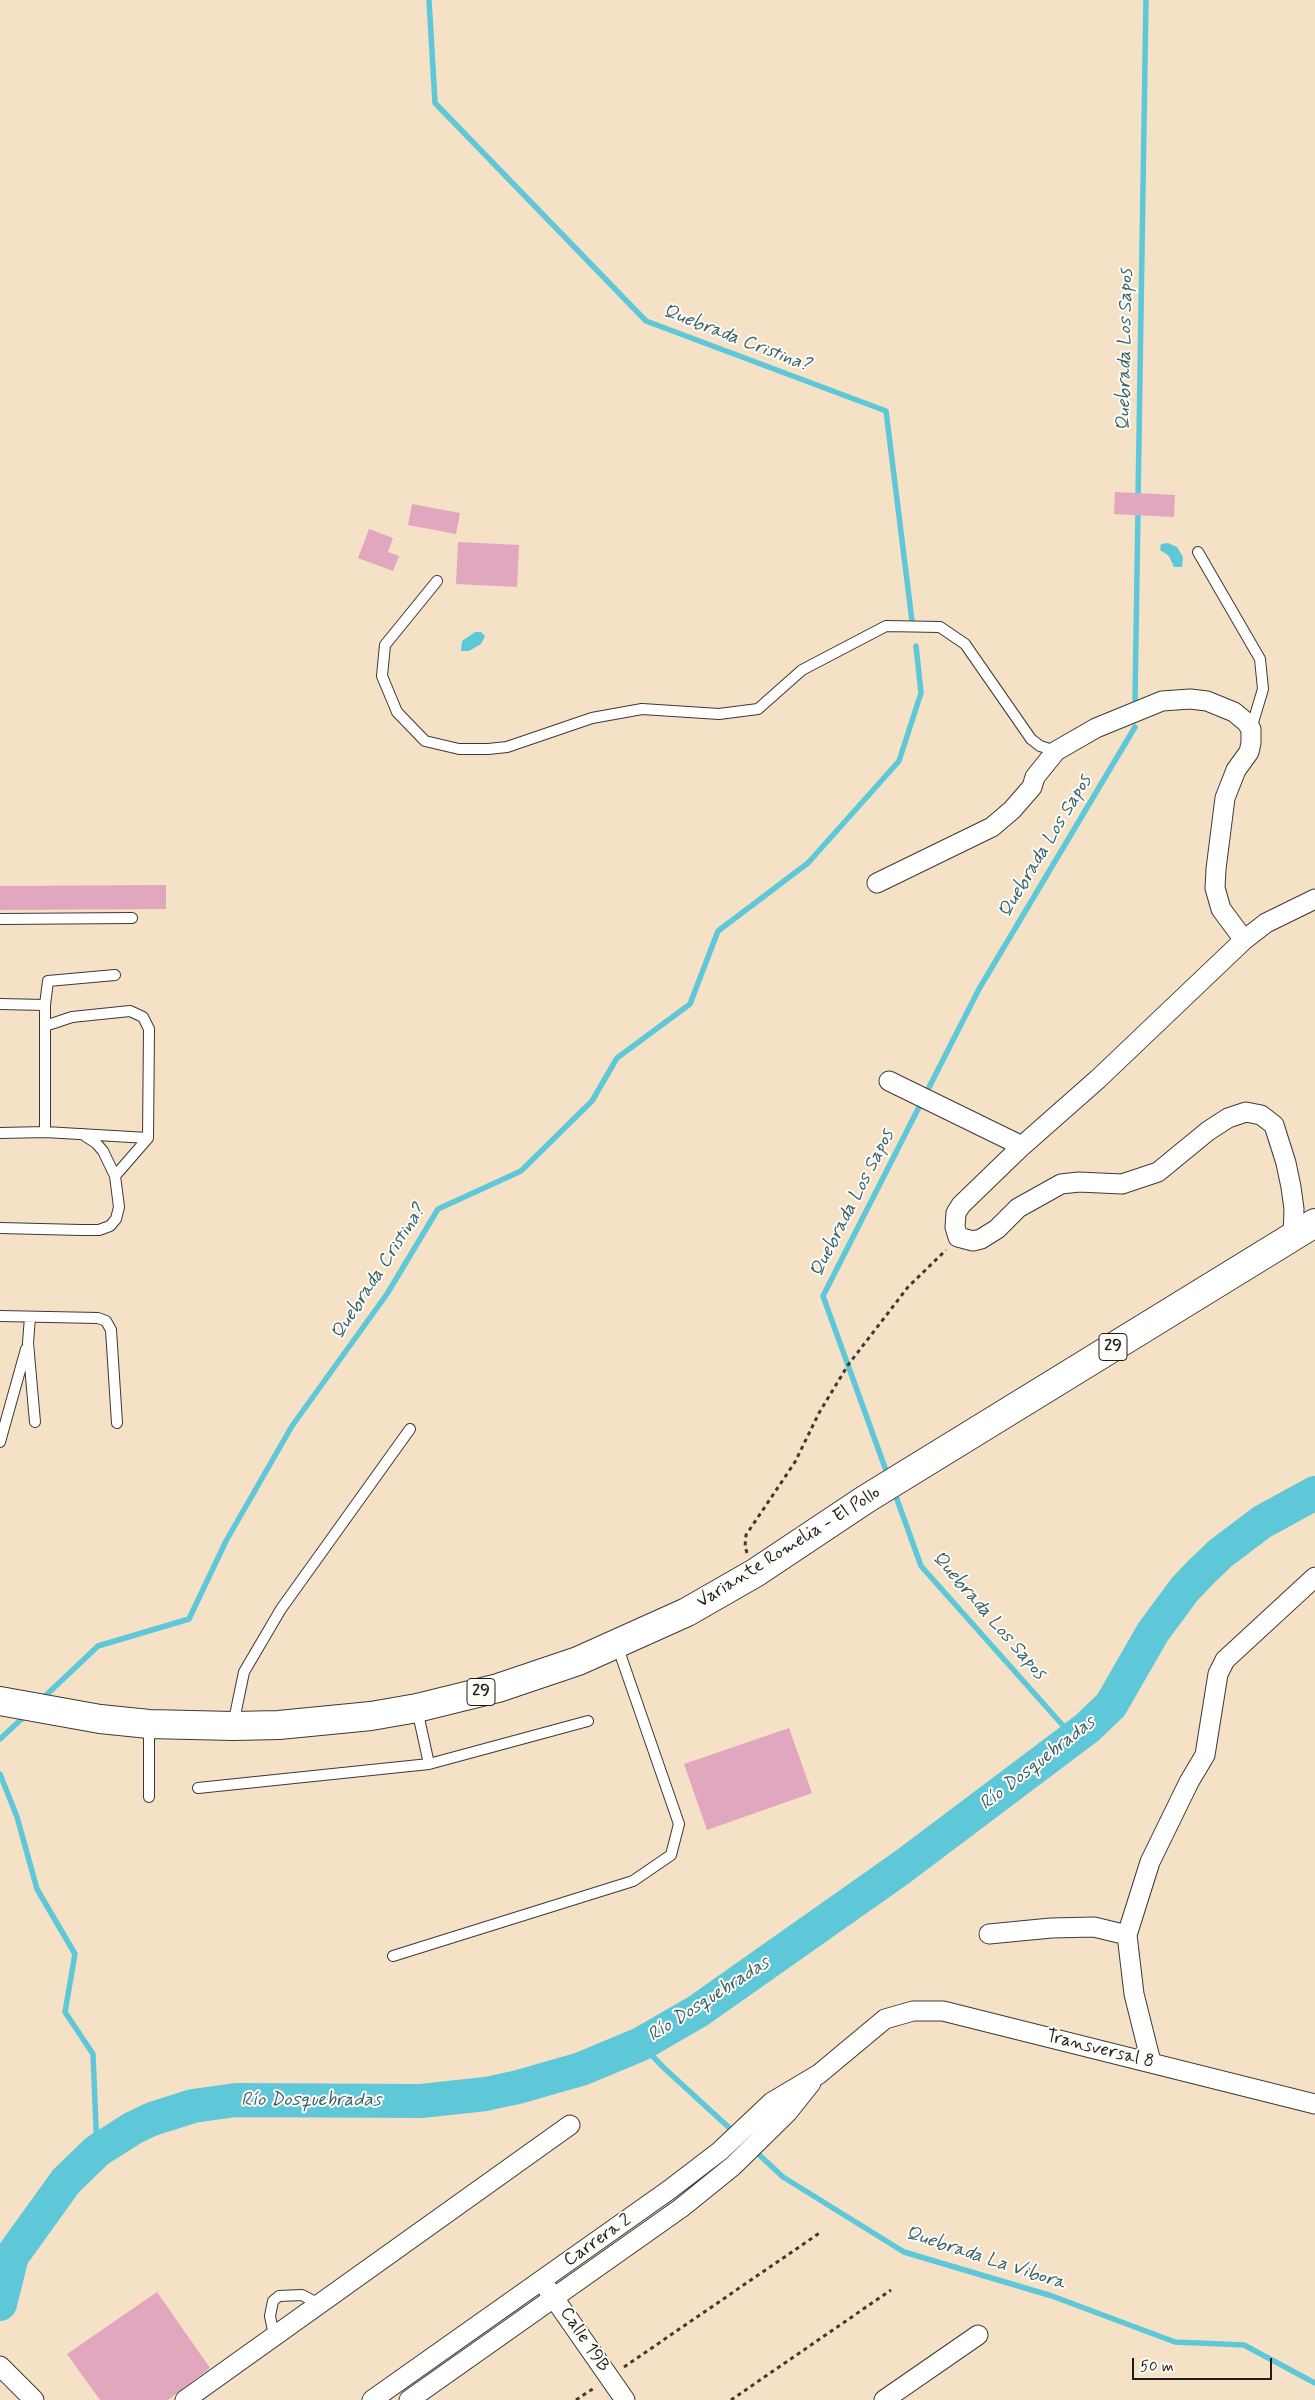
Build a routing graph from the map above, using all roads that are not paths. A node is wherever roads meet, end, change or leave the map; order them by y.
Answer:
1 (1198, 552) dead end
2 (437, 581) dead end
3 (1251, 729) junction
4 (1056, 751) junction
5 (877, 883) dead end
6 (1315, 898) edge
7 (132, 918) dead end
8 (0, 919) edge
9 (1244, 940) junction
10 (116, 975) dead end
11 (0, 1004) edge
12 (45, 1005) junction
13 (46, 1026) junction
14 (889, 1081) dead end
15 (45, 1132) junction
16 (0, 1133) edge
17 (82, 1134) junction
18 (148, 1138) junction
19 (1022, 1146) junction
20 (115, 1176) junction
21 (0, 1228) edge
22 (1304, 1230) edge
23 (0, 1316) edge
24 (30, 1317) junction
25 (28, 1344) junction
26 (35, 1422) dead end
27 (117, 1423) dead end
28 (410, 1429) dead end
29 (0, 1442) edge
30 (1315, 1577) edge
31 (617, 1646) junction
32 (9, 1703) edge
33 (417, 1708) junction
34 (588, 1721) dead end
35 (149, 1724) junction
36 (232, 1726) junction
37 (429, 1764) junction
38 (198, 1788) dead end
39 (149, 1797) dead end
40 (989, 1934) dead end
41 (1126, 1934) junction
42 (393, 1956) dead end
43 (885, 2019) joint
44 (1151, 2062) junction
45 (819, 2074) junction
46 (1315, 2104) edge
47 (570, 2125) dead end
48 (669, 2190) junction
49 (681, 2208) junction
50 (542, 2281) junction
51 (555, 2297) junction
52 (319, 2304) junction
53 (274, 2335) junction
54 (978, 2335) dead end
55 (0, 2366) edge
56 (188, 2399) edge
57 (34, 2400) edge
58 (372, 2400) edge
59 (409, 2400) edge
60 (625, 2400) edge
61 (884, 2400) edge

1 - 3 lane
2 - 4 lane
3 - 4 street
3 - 9 street
4 - 5 street
6 - 9 street
7 - 8 lane
9 - 19 street
10 - 12 lane
11 - 12 lane
12 - 13 lane
13 - 15 lane
13 - 18 lane
14 - 19 street
15 - 16 lane
15 - 17 lane
17 - 18 lane
17 - 20 lane
18 - 20 lane
19 - 22 street
20 - 21 lane
22 - 31 highway, Variante Romelia - El Pollo / 29
23 - 24 lane
24 - 25 lane
24 - 27 lane
25 - 26 lane
25 - 29 lane
28 - 36 lane
30 - 41 street
31 - 33 highway, Variante Romelia - El Pollo / 29
31 - 42 lane
32 - 35 highway, Variante Romelia - El Pollo / 29
33 - 36 highway, Variante Romelia - El Pollo / 29
33 - 37 lane
34 - 37 lane
35 - 36 highway, Variante Romelia - El Pollo / 29
35 - 39 lane
37 - 38 lane
40 - 41 street
41 - 44 street
43 - 44 street, Transversal 8
43 - 45 street, Carrera 2
44 - 46 street, Transversal 8
45 - 48 street, Carrera 2
45 - 49 street, Carrera 2
47 - 52 street
48 - 49 street
48 - 50 street, Carrera 2
49 - 51 street, Carrera 2
50 - 51 street, Calle 19B
50 - 58 street, Carrera 2
51 - 59 street, Carrera 2
51 - 60 street, Calle 19B
52 - 53 street
52 - 53 lane
53 - 56 street
54 - 61 street
55 - 57 street

